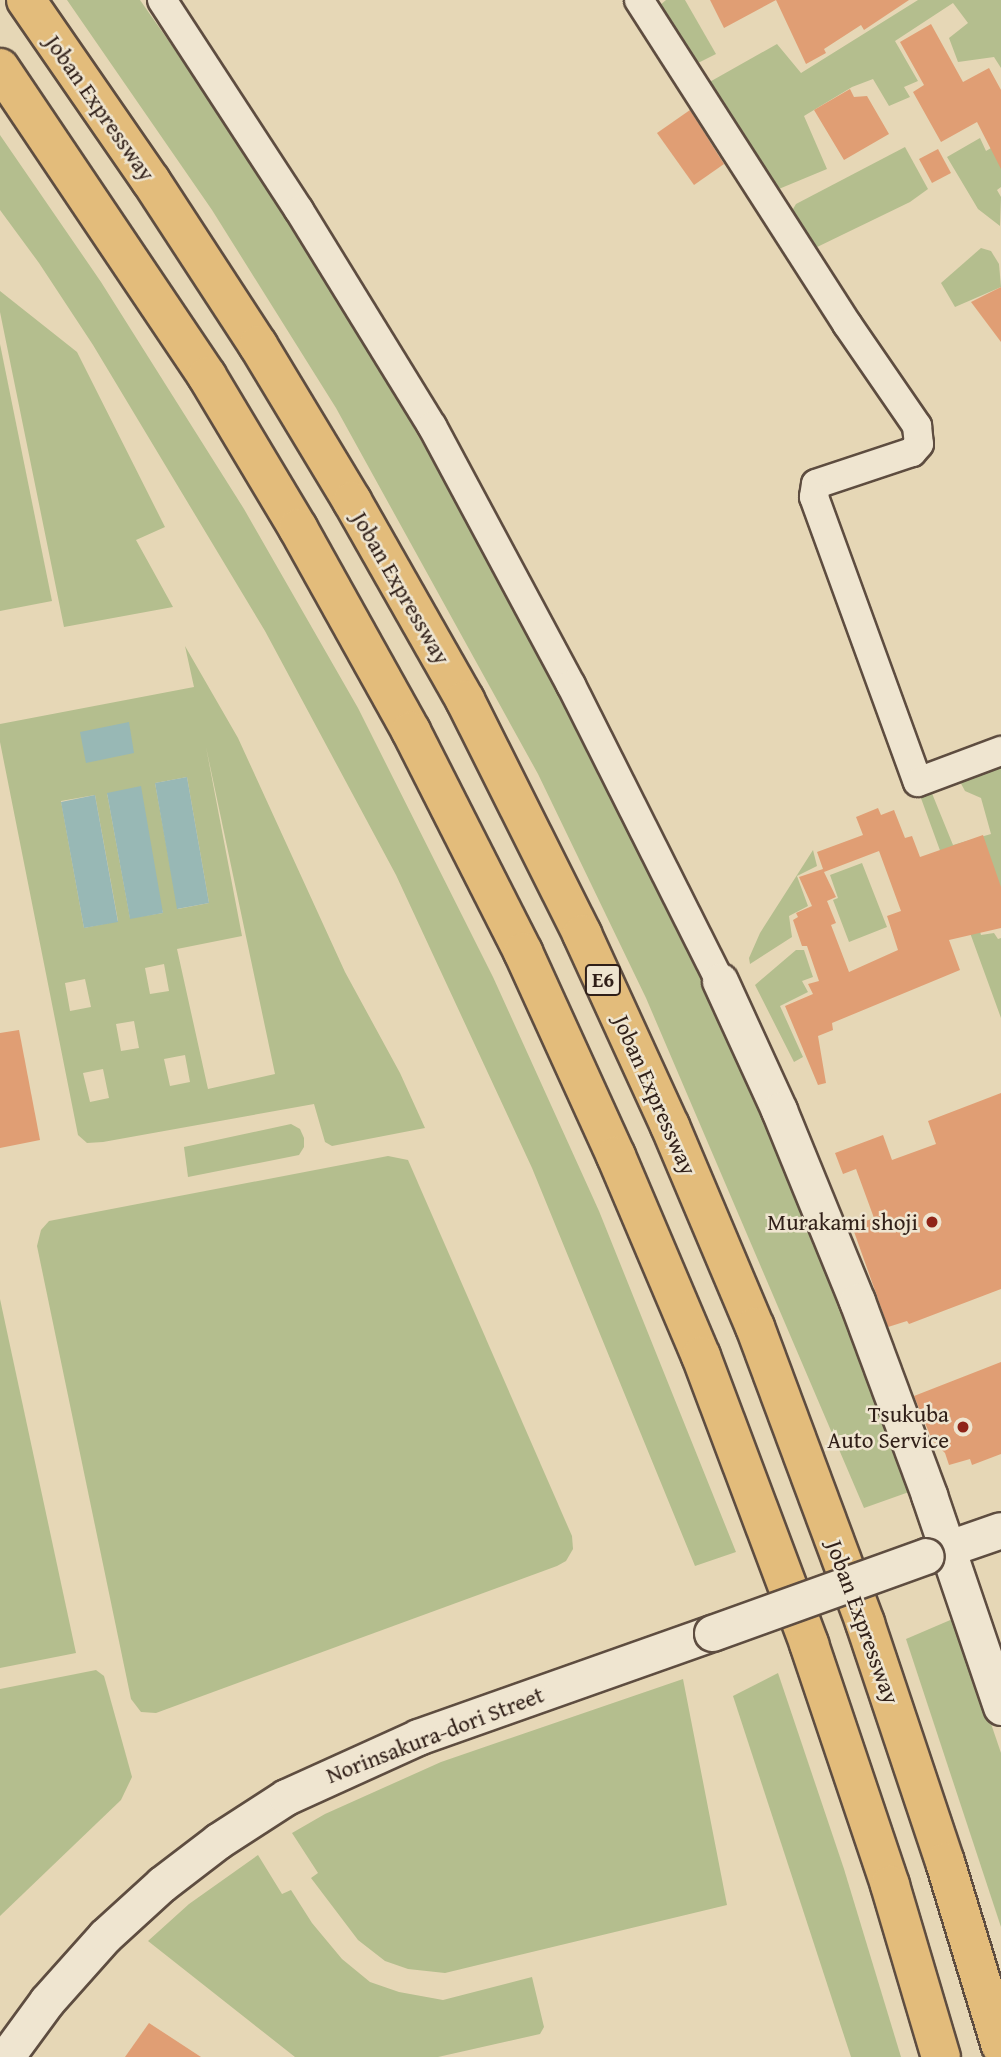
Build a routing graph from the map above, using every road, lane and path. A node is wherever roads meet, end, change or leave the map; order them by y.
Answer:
1 (26, 0) edge
2 (162, 0) edge
3 (639, 0) edge
4 (0, 68) edge
5 (1001, 751) edge
6 (720, 981) joint
7 (1001, 1530) edge
8 (937, 1552) junction
9 (1001, 1707) edge
10 (1001, 2046) edge
11 (6, 2057) edge
12 (941, 2057) edge

1 - 10 highway, Joban Expressway / E6
2 - 6 street
3 - 5 street
4 - 12 highway
6 - 8 street
7 - 8 street, Norinsakura-dori Street
8 - 9 street
8 - 11 street, Norinsakura-dori Street, bridge

